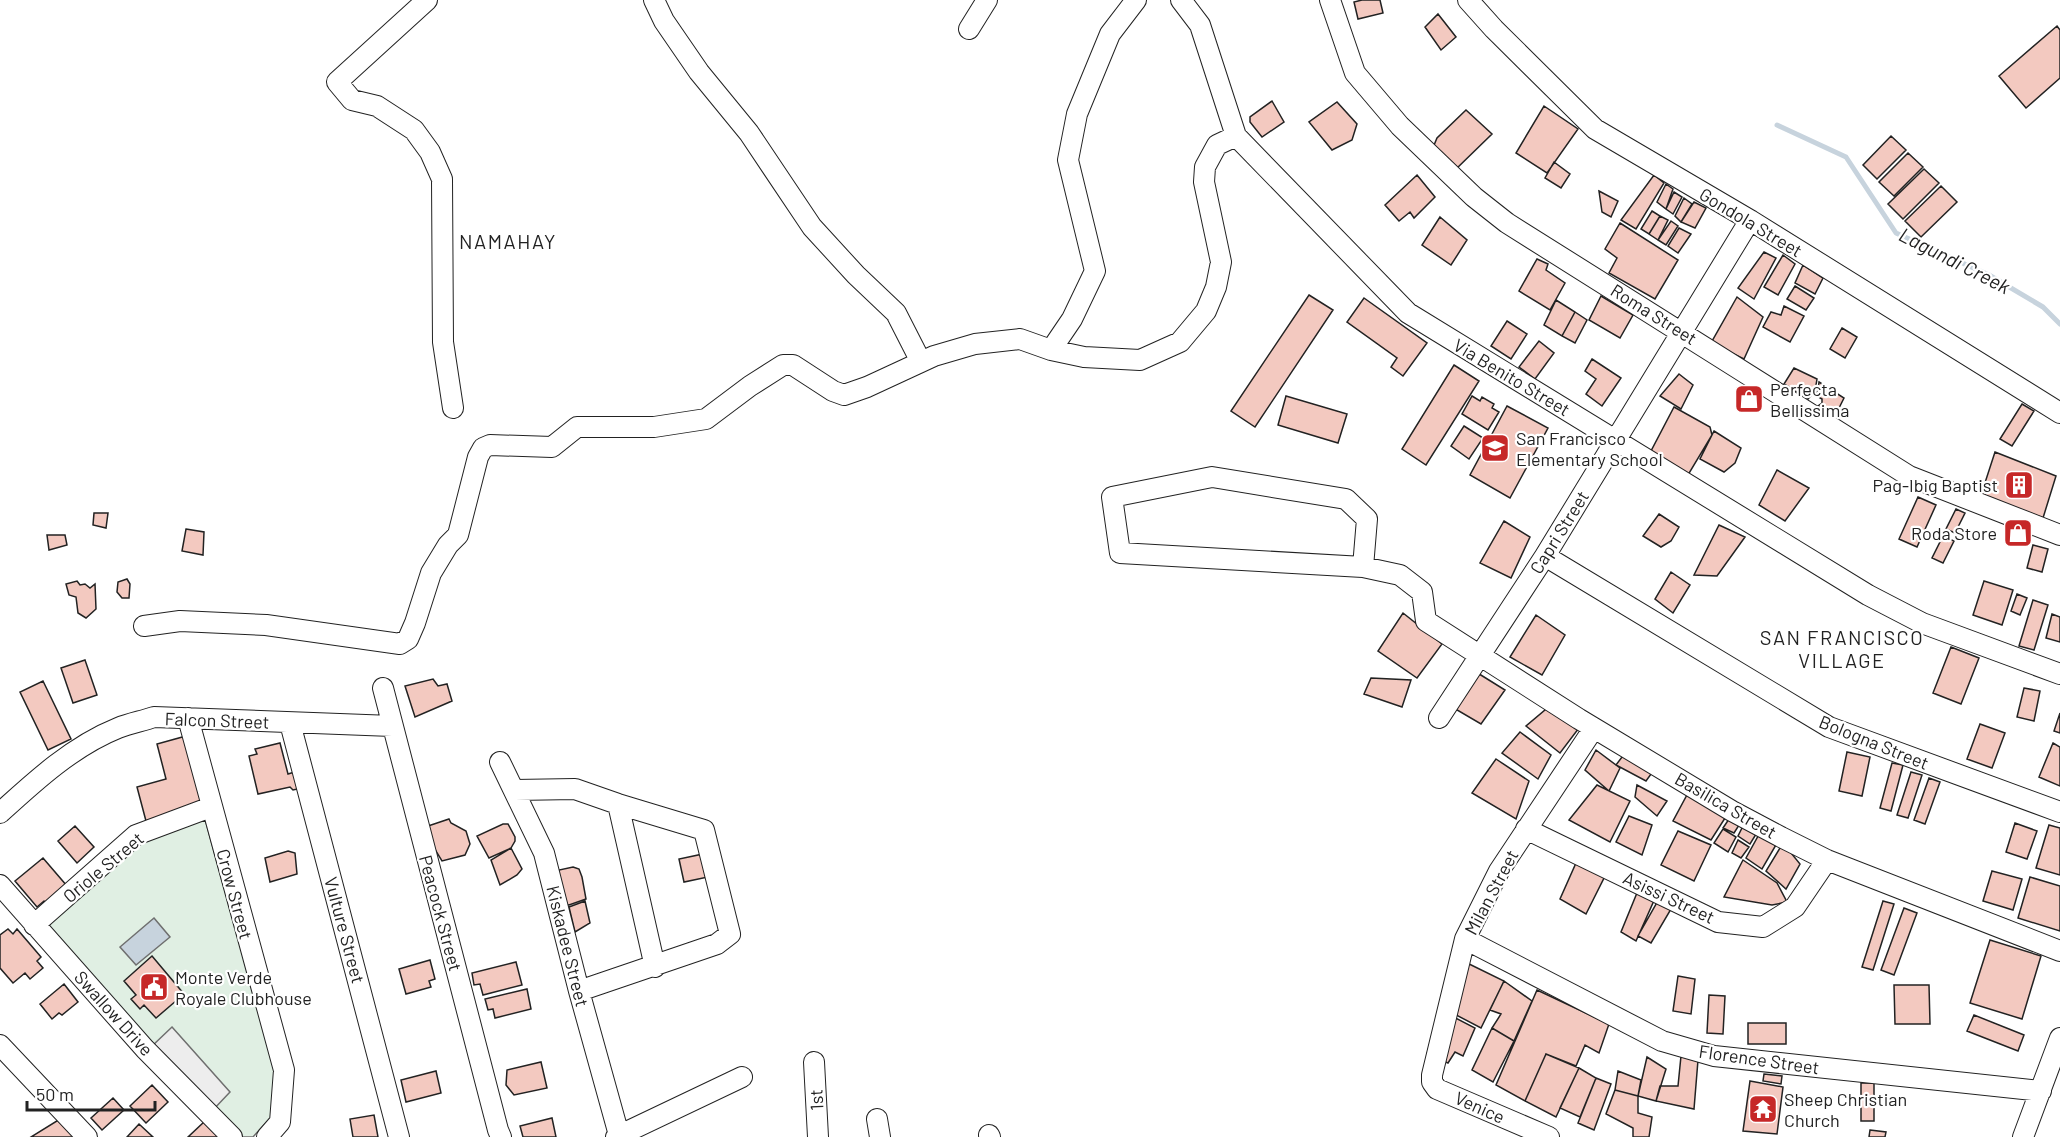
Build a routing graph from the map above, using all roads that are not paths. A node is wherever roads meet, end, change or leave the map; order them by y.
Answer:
1 (427, 0) edge
2 (654, 0) edge
3 (987, 0) edge
4 (1136, 0) edge
5 (1181, 0) edge
6 (1330, 0) edge
7 (1468, 0) edge
8 (969, 29) dead end
9 (1236, 136) junction
10 (1750, 220) junction
11 (1682, 332) junction
12 (1051, 350) junction
13 (921, 362) junction
14 (453, 408) dead end
15 (2060, 413) edge
16 (1616, 441) junction
17 (2060, 535) edge
18 (1545, 556) junction
19 (1363, 567) junction
20 (144, 626) dead end
21 (1480, 657) junction
22 (2060, 674) edge
23 (383, 688) dead end
24 (188, 718) junction
25 (1440, 718) dead end
26 (290, 723) junction
27 (392, 726) junction
28 (1594, 728) junction
29 (500, 762) dead end
30 (515, 790) junction
31 (618, 804) junction
32 (211, 807) junction
33 (2060, 812) edge
34 (0, 813) edge
35 (1526, 829) junction
36 (1827, 860) junction
37 (0, 885) edge
38 (34, 925) junction
39 (1466, 939) junction
40 (2060, 951) edge
41 (655, 967) junction
42 (579, 991) junction
43 (2060, 1038) edge
44 (0, 1045) edge
45 (814, 1062) dead end
46 (1432, 1075) joint
47 (742, 1077) dead end
48 (2042, 1091) junction
49 (1540, 1135) edge
50 (617, 1136) edge
51 (87, 1137) edge
52 (232, 1137) edge
53 (267, 1137) edge
54 (399, 1137) edge
55 (501, 1137) edge
56 (818, 1137) edge
57 (2023, 1137) edge

1 - 14 street
2 - 13 street
3 - 8 street
4 - 12 street
5 - 9 street, Via Benito Street
6 - 11 street, Roma Street
7 - 10 street, Gondola Street
9 - 12 street
9 - 16 street, Via Benito Street
10 - 11 street, Capri Street
10 - 15 street, Gondola Street
11 - 16 street, Capri Street
11 - 17 street, Roma Street
12 - 13 street
13 - 20 street
16 - 18 street, Capri Street
16 - 22 street, Via Benito Street
18 - 21 street, Capri Street
18 - 33 street, Bologna Street
19 - 19 street, Basilica Street
19 - 21 street, Basilica Street
21 - 25 street, Capri Street
21 - 28 street, Basilica Street
23 - 27 street, Peacock Street
24 - 26 street, Falcon Street
24 - 32 street, Crow Street
24 - 34 street, Falcon Street
26 - 27 street, Falcon Street
26 - 54 street, Vulture Street
27 - 55 street, Peacock Street
28 - 35 street, Milan Street
28 - 36 street, Basilica Street
29 - 30 street, Kiskadee Street
30 - 31 street
30 - 42 street, Kiskadee Street
31 - 41 street
31 - 41 street
32 - 38 street, Oriole Street
32 - 53 street, Crow Street
35 - 36 street, Asissi Street
35 - 39 street, Milan Street
36 - 40 street, Basilica Street
37 - 38 street, Swallow Drive
38 - 52 street, Swallow Drive
39 - 46 street, Milan Street
39 - 48 street, Florence Street
41 - 42 street
42 - 50 street, Kiskadee Street
43 - 48 street
44 - 51 street
45 - 56 street, 1st
46 - 49 street, Venice
47 - 50 street
48 - 57 street

